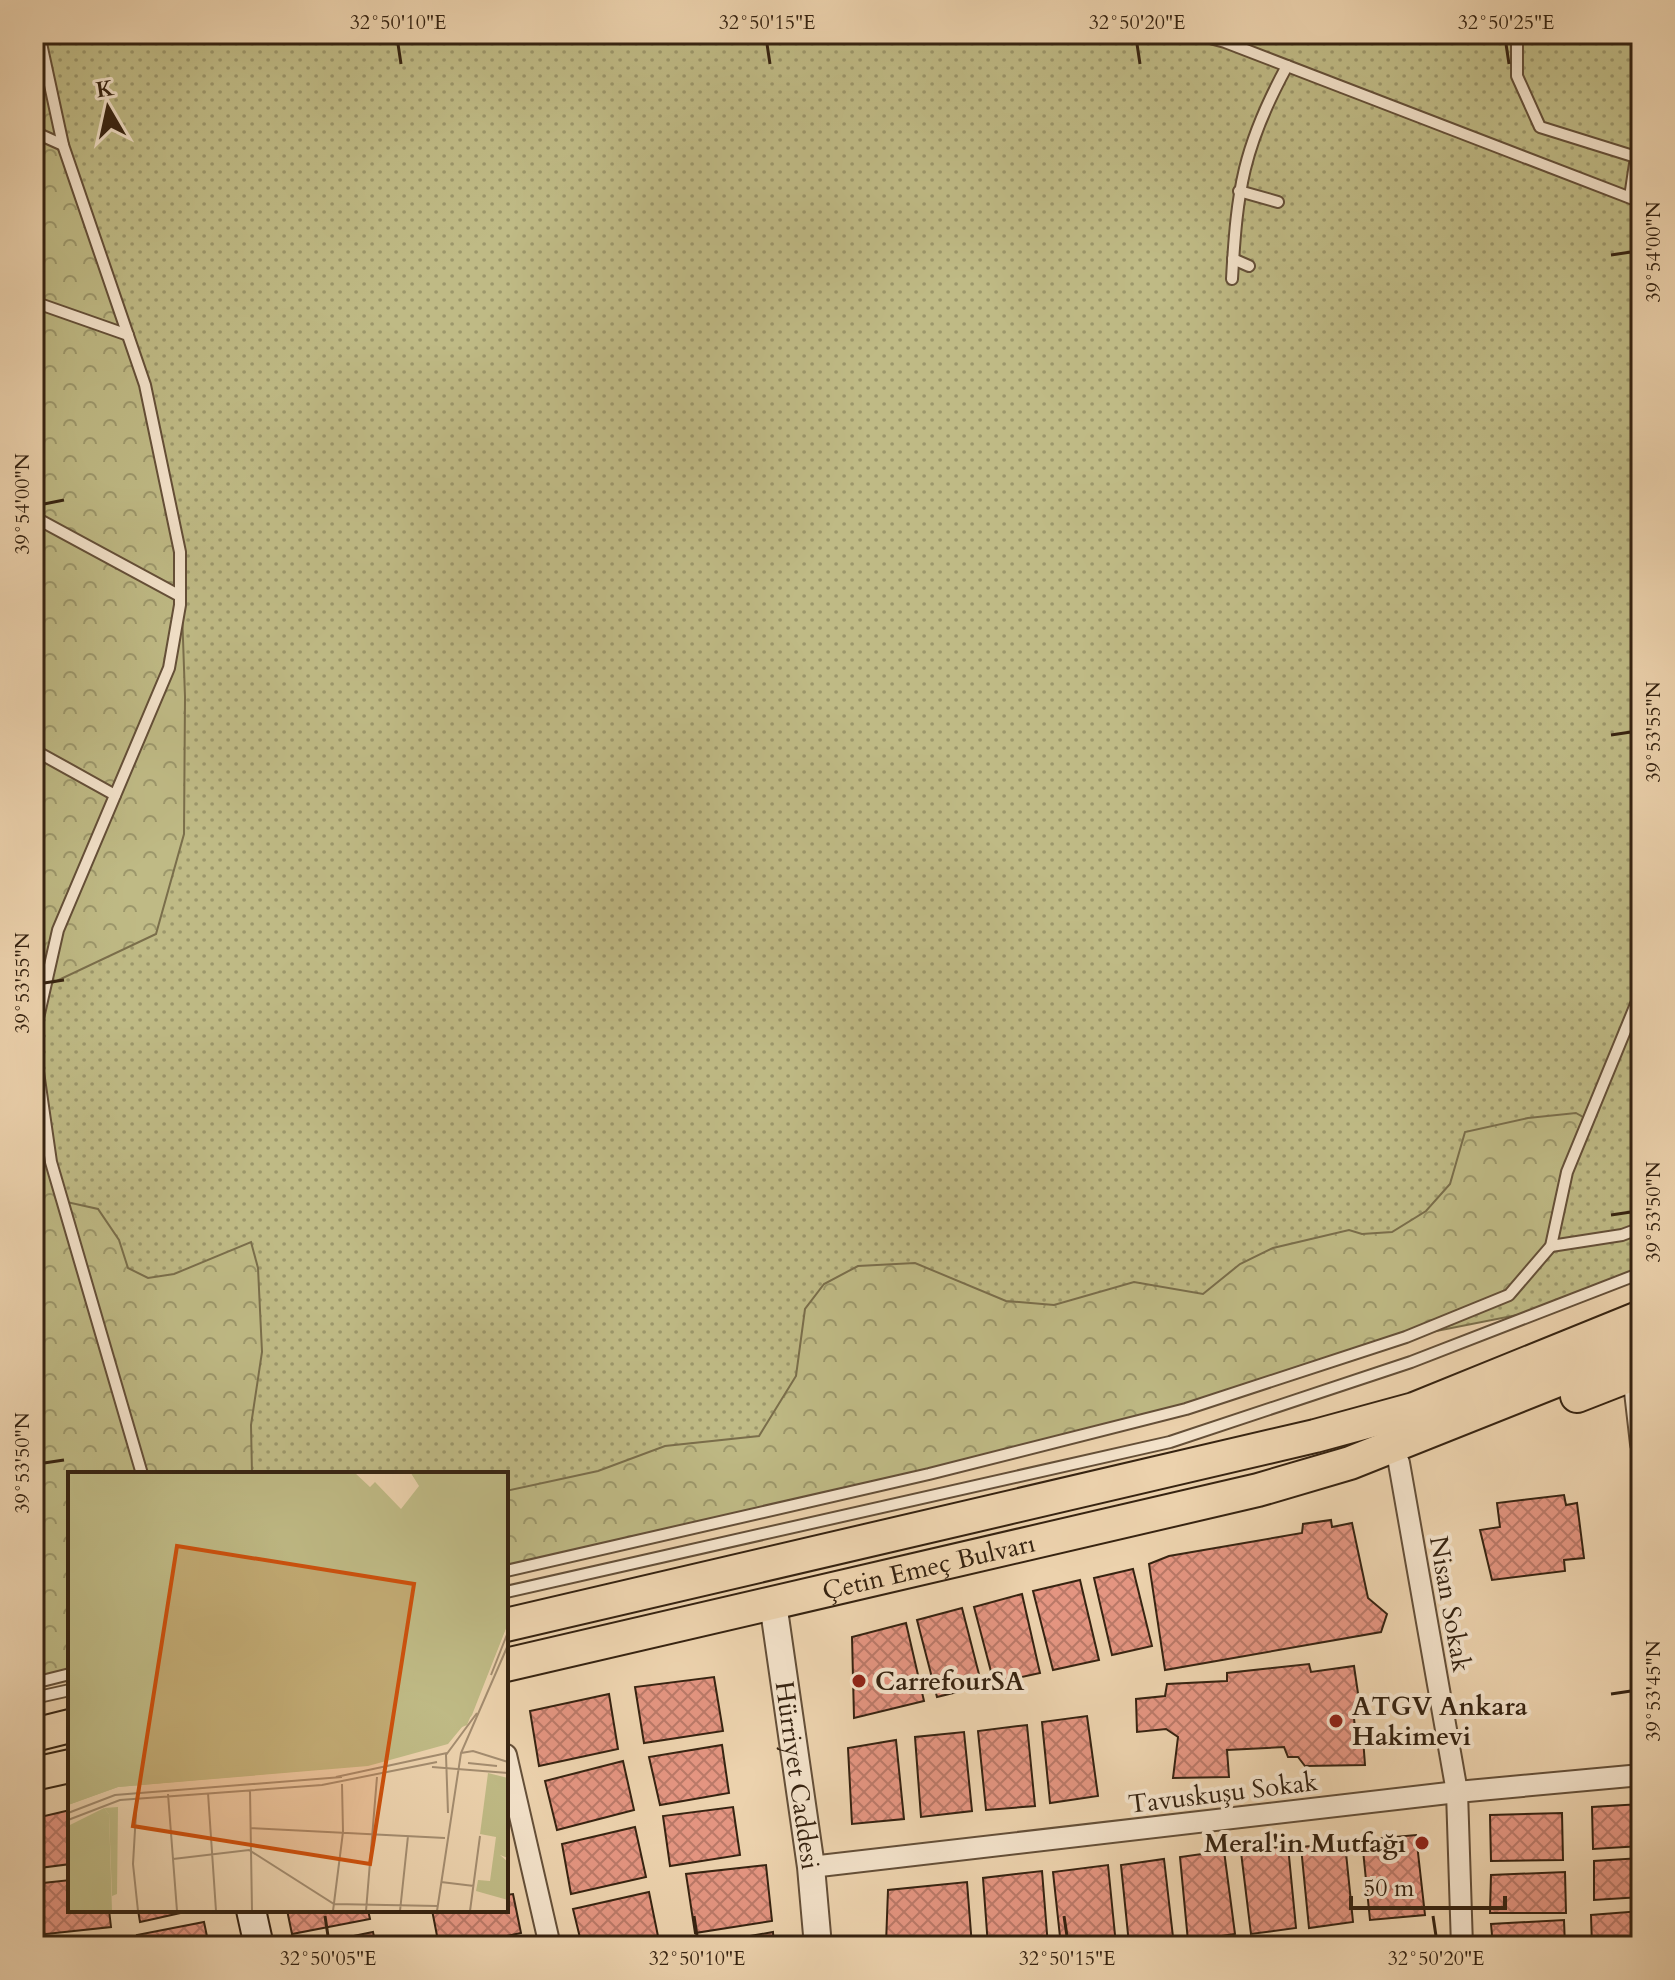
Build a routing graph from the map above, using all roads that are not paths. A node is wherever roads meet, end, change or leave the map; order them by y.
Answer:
1 (39, 34) edge
2 (1195, 34) edge
3 (1517, 34) edge
4 (1287, 66) junction
5 (34, 132) edge
6 (63, 145) junction
7 (1638, 158) edge
8 (1239, 191) junction
9 (1630, 197) junction
10 (1278, 202) dead end
11 (1641, 202) edge
12 (1233, 259) junction
13 (1249, 266) dead end
14 (1232, 279) dead end
15 (34, 302) edge
16 (128, 335) junction
17 (34, 517) edge
18 (180, 596) junction
19 (34, 750) edge
20 (115, 795) junction
21 (1641, 992) edge
22 (34, 1036) edge
23 (34, 1044) edge
24 (36, 1065) edge
25 (1641, 1228) edge
26 (1551, 1246) junction
27 (1641, 1273) edge
28 (1641, 1296) edge
29 (1641, 1317) edge
30 (1638, 1364) edge
31 (1315, 1436) junction
32 (1641, 1444) edge
33 (1350, 1463) junction
34 (1399, 1463) junction
35 (141, 1472) edge
36 (508, 1571) edge
37 (508, 1592) edge
38 (773, 1603) junction
39 (508, 1625) edge
40 (508, 1665) edge
41 (68, 1674) edge
42 (34, 1683) edge
43 (68, 1690) edge
44 (34, 1698) edge
45 (68, 1726) edge
46 (34, 1735) edge
47 (508, 1764) edge
48 (68, 1766) edge
49 (34, 1774) edge
50 (1641, 1775) edge
51 (1457, 1792) junction
52 (811, 1867) junction
53 (251, 1912) edge
54 (259, 1946) edge
55 (550, 1946) edge
56 (818, 1946) edge
57 (1462, 1946) edge

1 - 6 lane
2 - 4 lane
3 - 7 lane
4 - 8 lane
4 - 9 lane
5 - 6 lane
6 - 16 lane
7 - 9 lane
8 - 10 lane
8 - 12 lane
9 - 11 lane
12 - 13 lane
12 - 14 lane
15 - 16 lane
16 - 18 lane
17 - 18 lane
18 - 20 lane
19 - 20 lane
20 - 22 lane
21 - 26 lane
23 - 24 lane
24 - 35 lane
25 - 26 lane
26 - 36 lane
27 - 37 lane
28 - 31 main road, Çetin Emeç Bulvarı
29 - 31 main road, Çetin Emeç Bulvarı
30 - 32 street
30 - 33 main road, Çetin Emeç Bulvarı
30 - 34 main road, Çetin Emeç Bulvarı
31 - 39 main road, Çetin Emeç Bulvarı
33 - 34 main road, Çetin Emeç Bulvarı
33 - 38 main road, Çetin Emeç Bulvarı
34 - 51 street, Nisan Sokak
38 - 40 main road, Çetin Emeç Bulvarı
38 - 52 street, Hürriyet Caddesi
41 - 42 lane
43 - 44 lane
45 - 46 main road
47 - 55 street
48 - 49 main road
50 - 51 street, Tavuskuşu Sokak
51 - 52 street, Tavuskuşu Sokak
51 - 57 street, Nisan Sokak
52 - 56 street, Hürriyet Caddesi
53 - 54 main road

